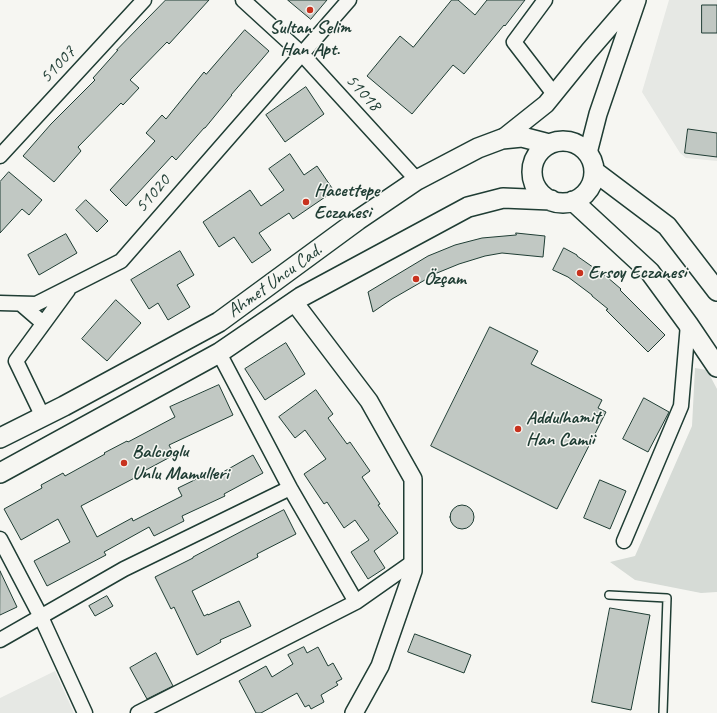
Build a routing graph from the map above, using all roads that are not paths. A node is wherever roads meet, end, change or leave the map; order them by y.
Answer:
1 (144, 0) edge
2 (243, 0) edge
3 (349, 0) edge
4 (545, 0) edge
5 (633, 0) edge
6 (637, 0) edge
7 (302, 54) junction
8 (554, 94) junction
9 (502, 139) junction
10 (549, 144) junction
11 (588, 153) junction
12 (0, 156) edge
13 (594, 171) junction
14 (417, 180) junction
15 (551, 200) junction
16 (574, 201) junction
17 (71, 286) junction
18 (717, 291) edge
19 (294, 302) junction
20 (0, 303) edge
21 (21, 304) junction
22 (43, 324) junction
23 (688, 324) junction
24 (219, 353) junction
25 (717, 367) edge
26 (43, 417) junction
27 (0, 438) edge
28 (0, 473) edge
29 (290, 488) junction
30 (0, 539) edge
31 (624, 541) dead end
32 (413, 562) junction
33 (609, 595) dead end
34 (356, 602) junction
35 (41, 617) junction
36 (0, 640) edge
37 (85, 713) edge
38 (138, 713) edge
39 (354, 713) edge
40 (663, 713) edge

1 - 12 street, 51007
2 - 7 street, 51018
3 - 7 street, 51020
4 - 8 street
5 - 8 street
6 - 11 street
7 - 14 street, 51018
7 - 17 street, 51020
8 - 9 street
9 - 10 main road, Ahmet Uncu Cad.
9 - 14 main road, Ahmet Uncu Cad.
10 - 11 main road
10 - 15 main road
11 - 13 main road
13 - 16 main road
13 - 18 main road
14 - 26 main road, Ahmet Uncu Cad.
15 - 16 main road
15 - 19 main road, Ahmet Uncu Cad.
16 - 23 main road
17 - 21 street, 51020
17 - 22 street
19 - 24 main road, Ahmet Uncu Cad.
19 - 32 street
20 - 21 street, 51020
21 - 22 street
22 - 26 street
23 - 25 main road
23 - 31 street
24 - 28 main road, Ahmet Uncu Cad.
24 - 29 street
26 - 27 main road, Ahmet Uncu Cad.
29 - 34 street
29 - 35 street
30 - 35 street
32 - 34 street
32 - 39 street
33 - 40 lane
34 - 38 street
35 - 36 street
35 - 37 street

